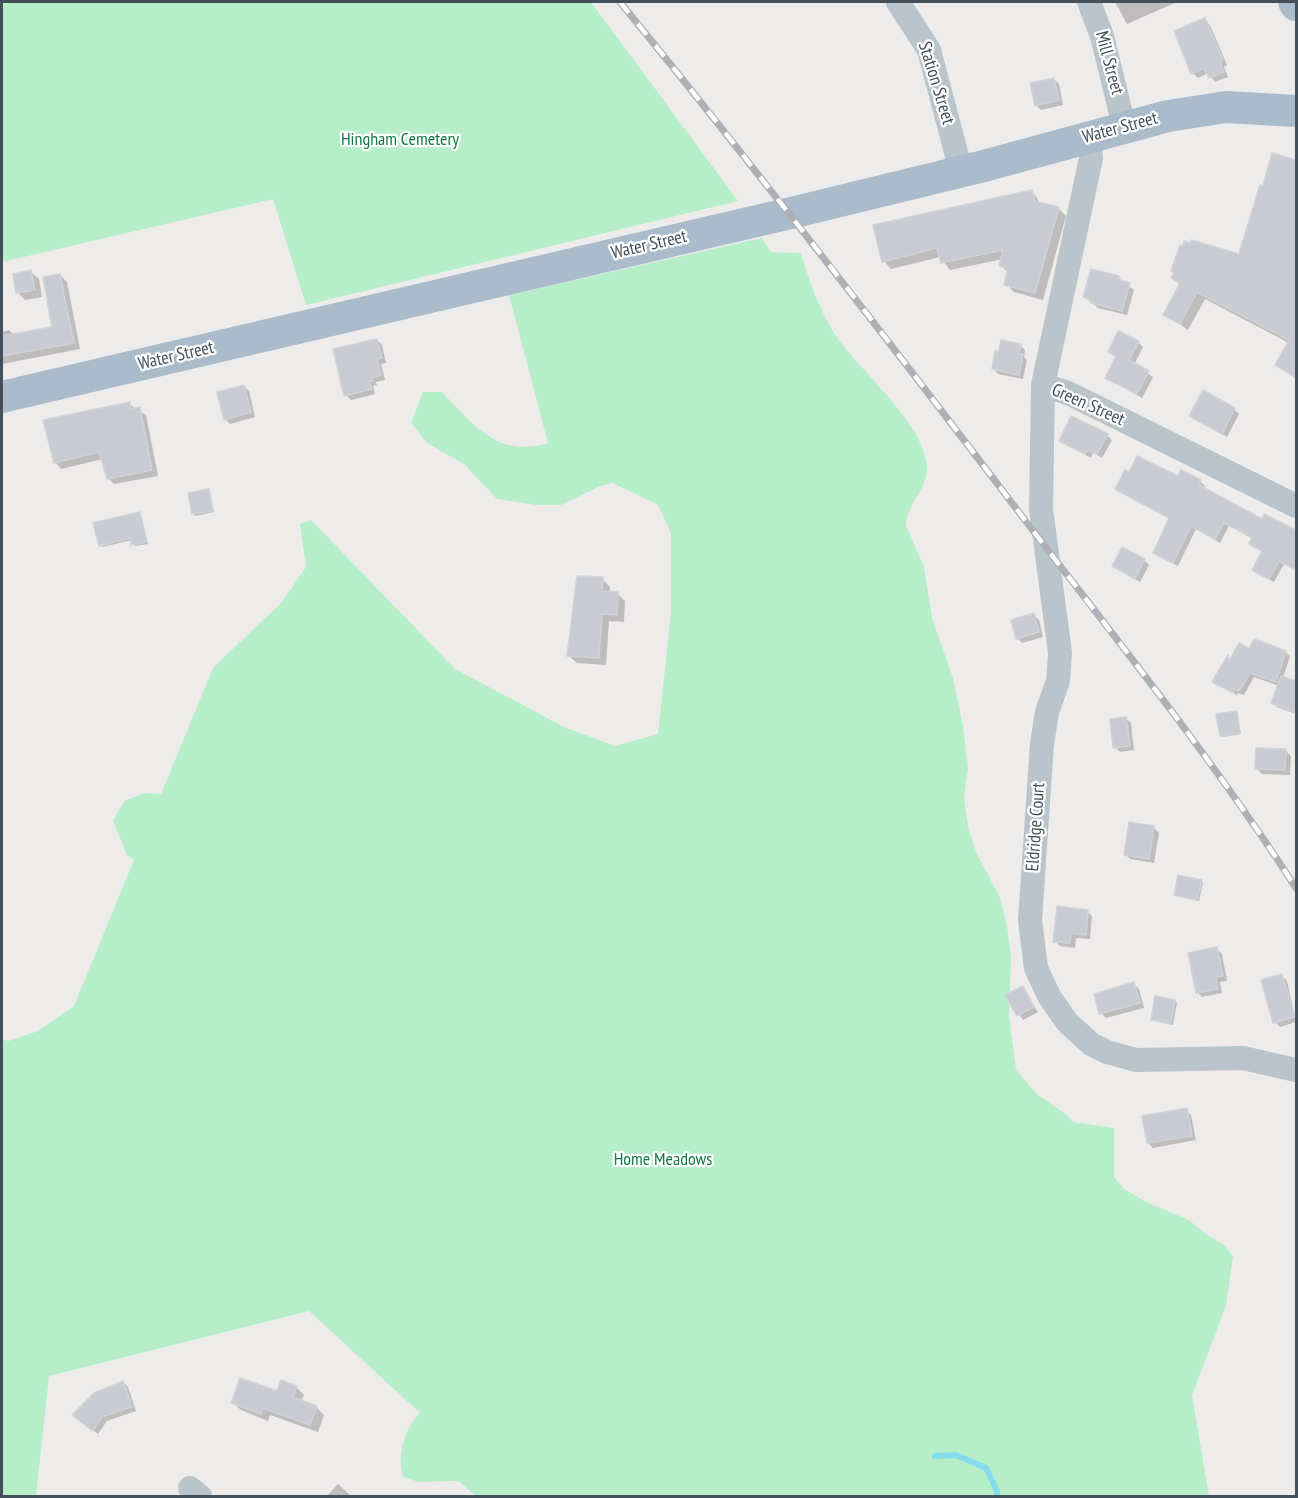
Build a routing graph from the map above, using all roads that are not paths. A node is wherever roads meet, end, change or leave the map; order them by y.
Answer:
1 (897, 2) edge
2 (1089, 2) edge
3 (1294, 2) edge
4 (1296, 5) edge
5 (1296, 111) edge
6 (1125, 126) junction
7 (1089, 136) junction
8 (961, 171) junction
9 (1042, 385) junction
10 (2, 397) edge
11 (1296, 506) edge
12 (1296, 1070) edge

1 - 8 street, Station Street
2 - 6 street, Mill Street
3 - 4 main road
5 - 6 main road, Water Street
6 - 7 main road, Water Street
7 - 8 main road, Water Street
7 - 9 street, Green Street
8 - 10 main road, Water Street
9 - 11 street, Green Street
9 - 12 street, Eldridge Court

